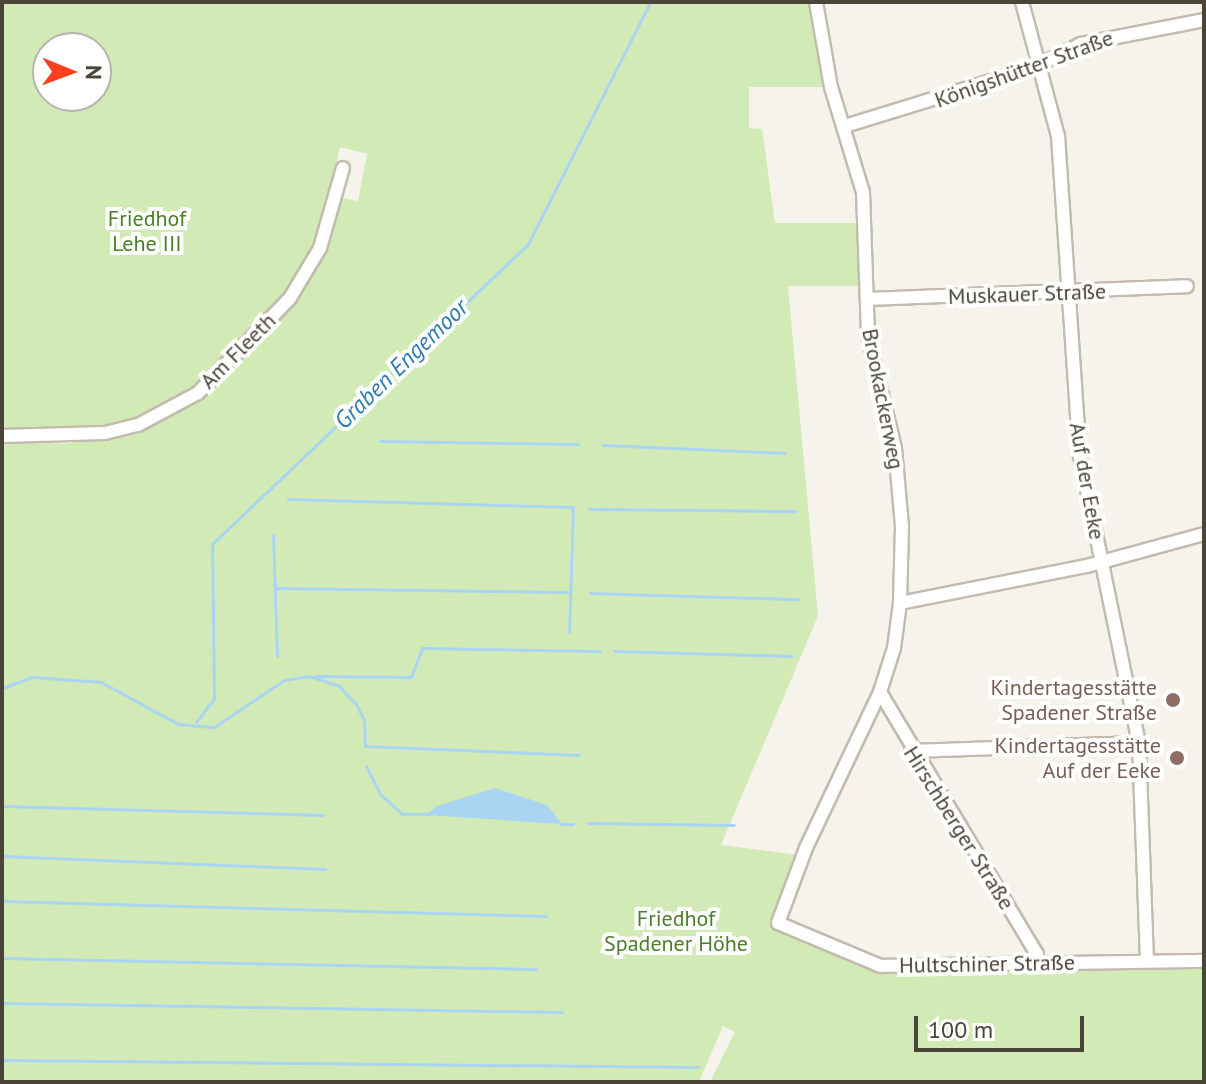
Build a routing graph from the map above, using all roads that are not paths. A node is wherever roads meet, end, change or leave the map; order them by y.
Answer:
1 (816, 2) edge
2 (1022, 2) edge
3 (1204, 20) edge
4 (1040, 66) junction
5 (845, 126) junction
6 (343, 168) dead end
7 (1187, 286) dead end
8 (1067, 293) junction
9 (868, 299) junction
10 (2, 436) edge
11 (1204, 534) edge
12 (1101, 559) junction
13 (900, 603) junction
14 (880, 692) junction
15 (1139, 743) junction
16 (911, 751) junction
17 (778, 923) joint
18 (1147, 961) junction
19 (1204, 961) edge
20 (1037, 963) junction

1 - 5 street, Brookackerweg
2 - 4 street, Auf der Eeke
3 - 4 street, Königshütter Straße
4 - 5 street, Königshütter Straße
4 - 8 street, Auf der Eeke
5 - 9 street, Brookackerweg
6 - 10 street, Am Fleeth
7 - 8 street, Muskauer Straße
8 - 9 street, Muskauer Straße
8 - 12 street, Auf der Eeke
9 - 13 street, Brookackerweg
11 - 12 street
12 - 13 street
12 - 15 street, Auf der Eeke
13 - 14 street, Brookackerweg
14 - 16 street, Hirschberger Straße
14 - 17 street, Brookackerweg
15 - 16 street
15 - 18 street, Auf der Eeke
16 - 20 street, Hirschberger Straße
17 - 20 street, Hultschiner Straße
18 - 19 street, Hultschiner Straße
18 - 20 street, Hultschiner Straße

